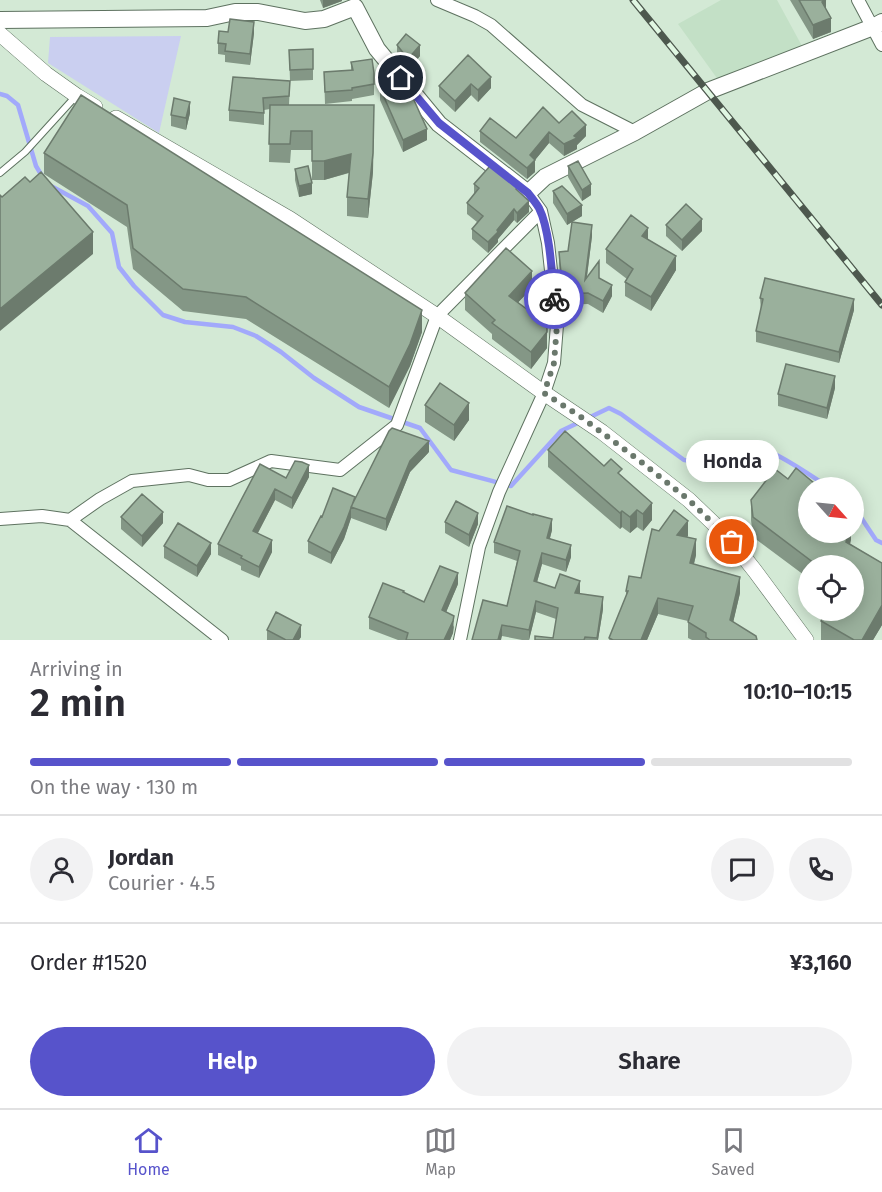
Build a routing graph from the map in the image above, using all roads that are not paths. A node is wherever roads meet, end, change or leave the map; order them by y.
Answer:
1 (437, 0) edge
2 (858, 0) edge
3 (354, 4) edge
4 (0, 20) edge
5 (877, 25) edge
6 (0, 34) edge
7 (882, 45) edge
8 (76, 96) junction
9 (635, 132) junction
10 (0, 173) edge
11 (528, 193) junction
12 (541, 211) junction
13 (437, 316) junction
14 (544, 393) junction
15 (0, 519) edge
16 (70, 520) junction
17 (222, 640) edge
18 (460, 640) edge
19 (806, 640) edge

1 - 9 street
2 - 5 street
3 - 4 main road
3 - 11 main road
5 - 7 street
5 - 9 main road
6 - 8 street
8 - 10 lane
8 - 13 street
9 - 11 main road
11 - 12 street
12 - 13 street
12 - 14 street
13 - 14 street
13 - 16 street
14 - 18 street
14 - 19 street
15 - 16 street
16 - 17 street

